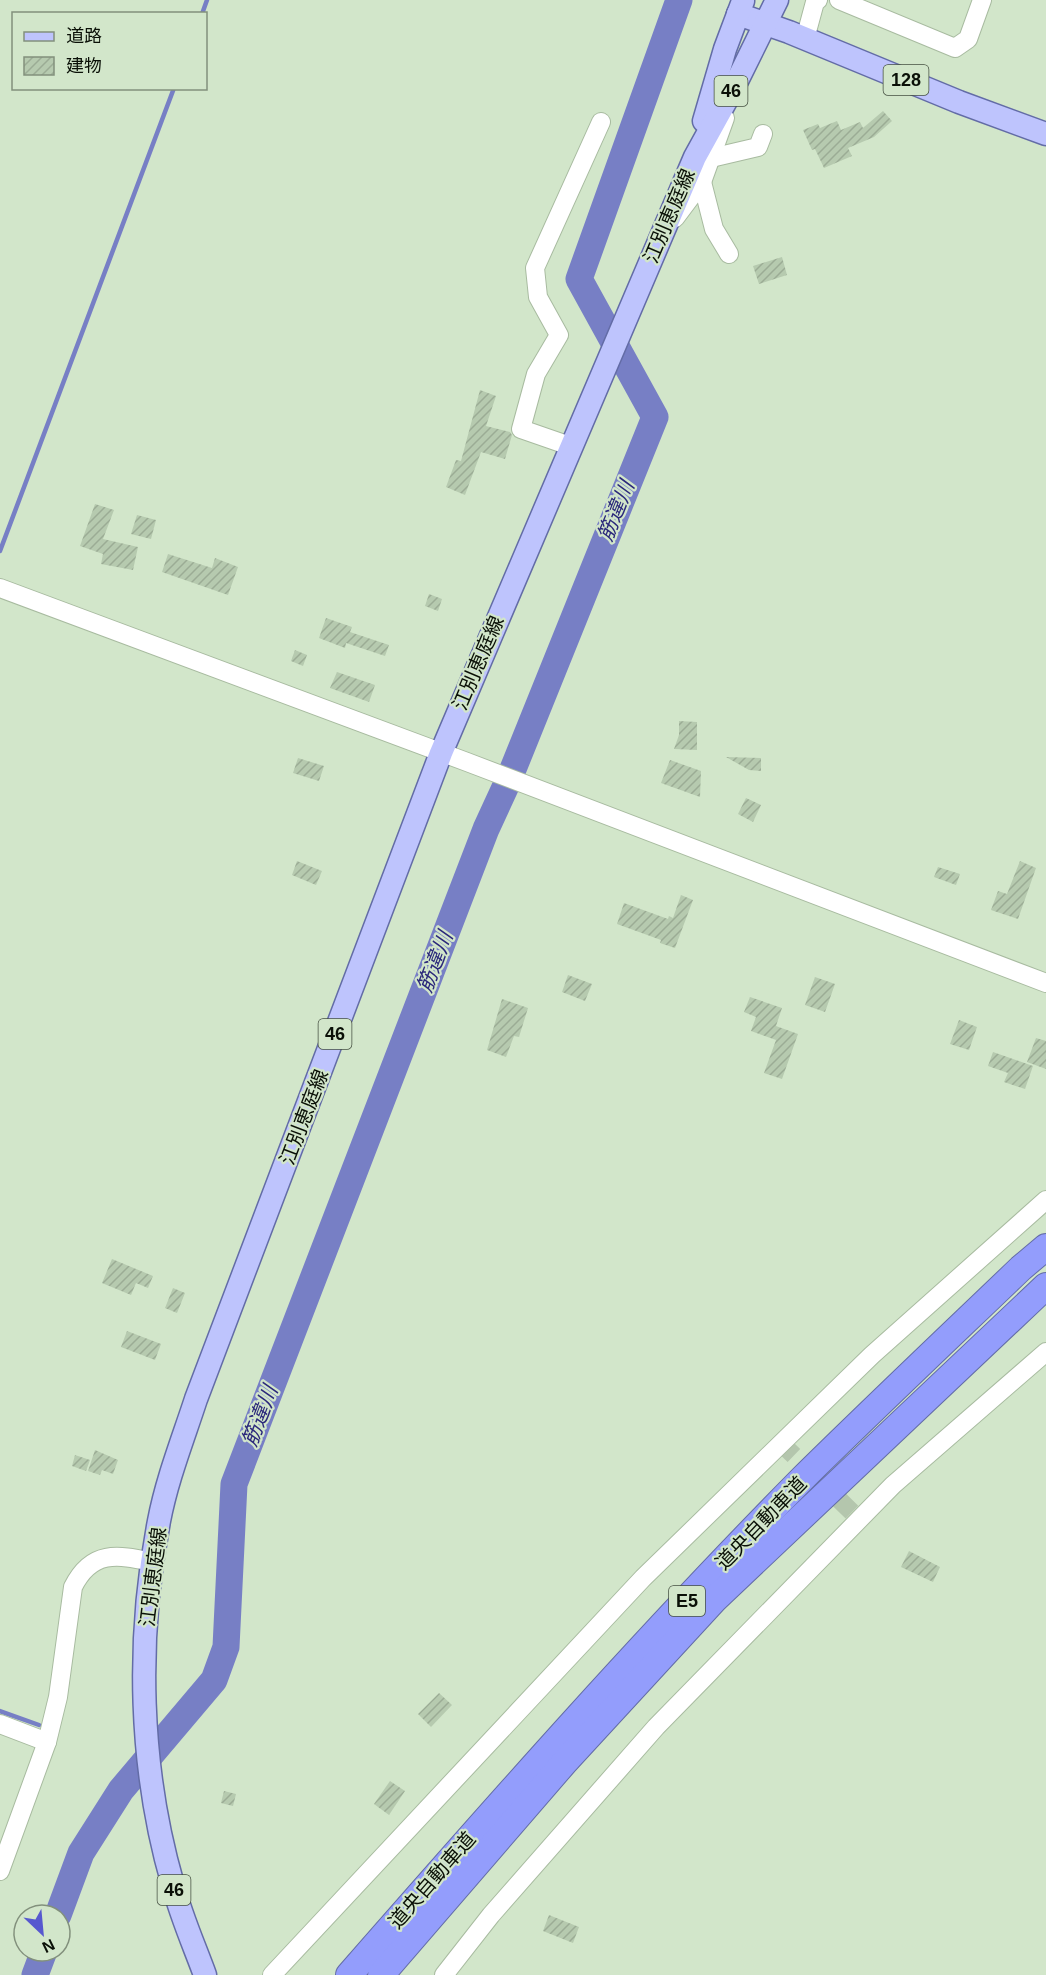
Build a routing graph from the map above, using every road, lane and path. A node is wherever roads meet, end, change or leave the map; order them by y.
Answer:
1 (777, 0) edge
2 (818, 0) edge
3 (839, 0) edge
4 (847, 0) edge
5 (982, 0) edge
6 (741, 7) edge
7 (911, 16) dead end
8 (767, 24) junction
9 (805, 39) junction
10 (601, 122) dead end
11 (763, 134) dead end
12 (1046, 134) edge
13 (703, 157) junction
14 (702, 182) junction
15 (658, 240) junction
16 (729, 254) dead end
17 (570, 446) junction
18 (0, 588) edge
19 (441, 753) junction
20 (1046, 983) edge
21 (1046, 1200) edge
22 (1046, 1247) edge
23 (1046, 1286) edge
24 (1046, 1352) edge
25 (153, 1562) junction
26 (0, 1724) edge
27 (47, 1742) junction
28 (0, 1871) edge
29 (205, 1975) edge
30 (272, 1975) edge
31 (349, 1975) edge
32 (381, 1975) edge
33 (444, 1975) edge

1 - 8 main road, 江別恵庭線 / 46
2 - 9 street
3 - 5 street
4 - 7 street
6 - 8 main road, 128
6 - 13 main road, 江別恵庭線 / 46
8 - 9 main road, 128
8 - 13 main road, 江別恵庭線 / 46
9 - 12 main road, 128
10 - 17 street
11 - 13 street
13 - 14 street
13 - 15 main road, 江別恵庭線 / 46
14 - 15 street
14 - 16 street
15 - 17 main road, 江別恵庭線 / 46
17 - 19 main road, 江別恵庭線 / 46
18 - 19 street
19 - 20 street
19 - 25 main road, 江別恵庭線 / 46
21 - 30 street
22 - 31 highway, 道央自動車道 / E5
23 - 32 highway, 道央自動車道 / E5
24 - 33 street
25 - 27 street
25 - 29 main road, 江別恵庭線 / 46
26 - 27 street
27 - 28 street

